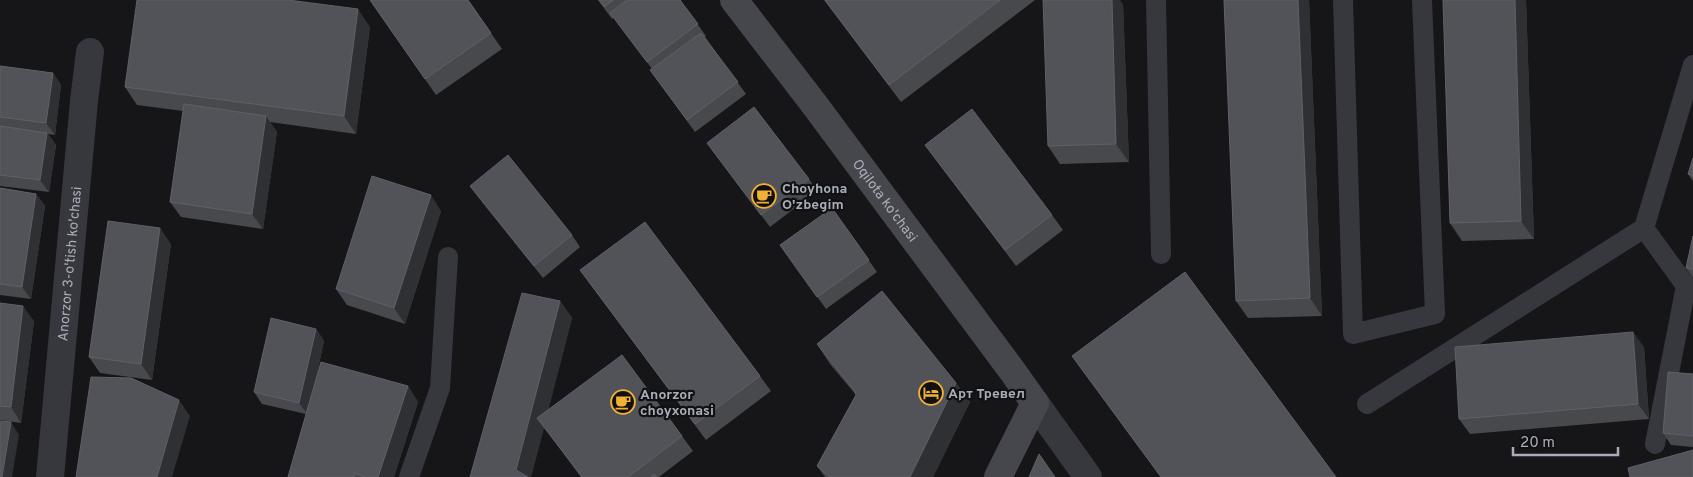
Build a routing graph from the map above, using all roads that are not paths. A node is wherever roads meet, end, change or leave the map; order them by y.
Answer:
1 (734, 0) edge
2 (1156, 0) edge
3 (1343, 0) edge
4 (1422, 0) edge
5 (90, 52) dead end
6 (1693, 65) edge
7 (1644, 228) junction
8 (1161, 254) dead end
9 (448, 257) dead end
10 (1035, 404) junction
11 (1367, 404) dead end
12 (1655, 444) dead end
13 (50, 477) edge
14 (410, 477) edge
15 (998, 477) edge
16 (1088, 477) edge

1 - 10 street, Oqilota ko'chasi
2 - 8 lane
3 - 4 lane
5 - 13 street, Anorzor 3-o'tish ko'chasi
6 - 7 lane
7 - 11 lane
7 - 12 lane
9 - 14 lane
10 - 15 street
10 - 16 street

